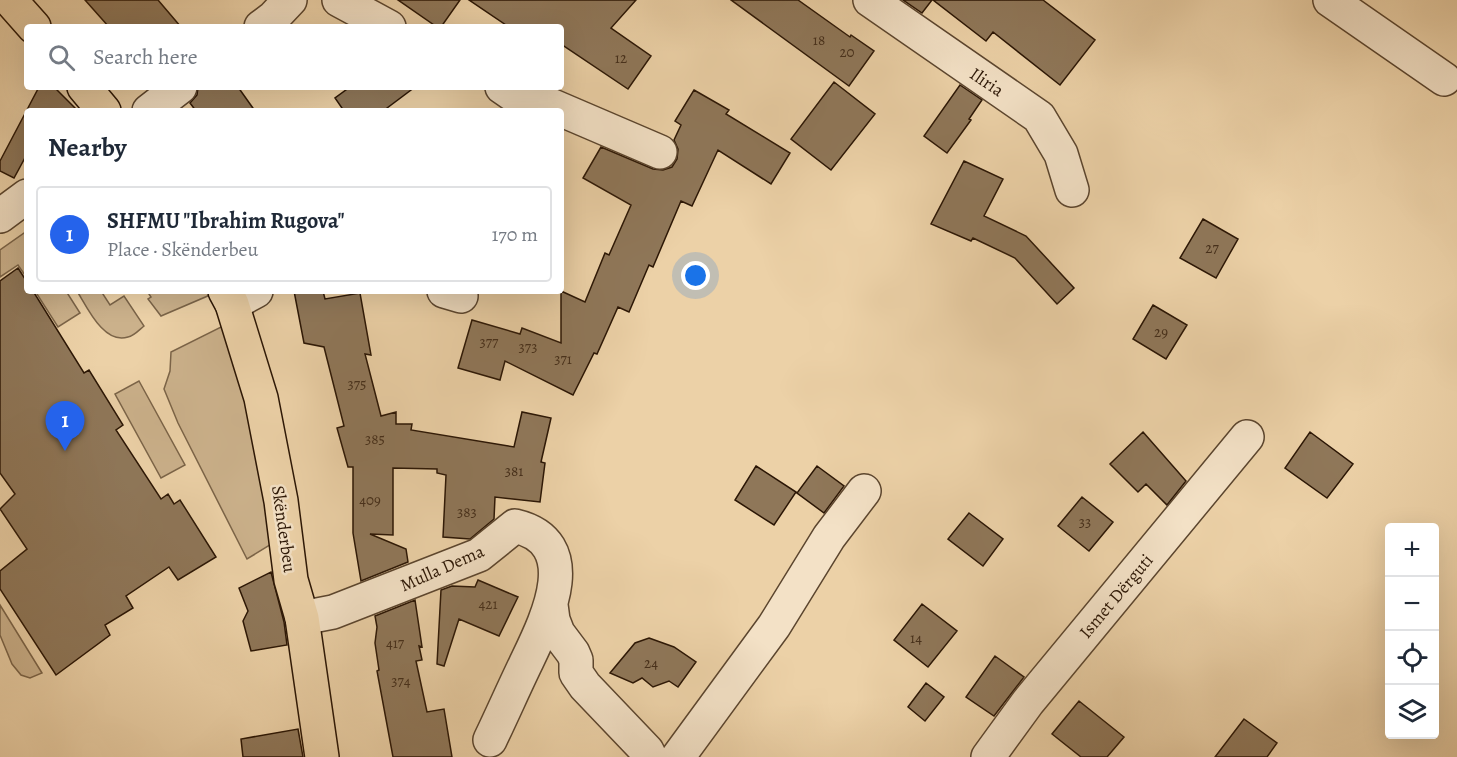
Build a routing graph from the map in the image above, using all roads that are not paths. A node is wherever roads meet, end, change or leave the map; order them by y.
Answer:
1 (10, 0) edge
2 (290, 0) edge
3 (339, 0) edge
4 (870, 0) edge
5 (1330, 0) edge
6 (31, 24) edge
7 (265, 24) edge
8 (383, 24) edge
9 (1444, 79) dead end
10 (86, 90) edge
11 (176, 90) edge
12 (506, 90) edge
13 (102, 108) edge
14 (153, 108) edge
15 (557, 108) edge
16 (564, 111) edge
17 (660, 152) dead end
18 (1072, 190) dead end
19 (24, 198) edge
20 (0, 216) edge
21 (238, 296) edge
22 (1247, 437) dead end
23 (864, 491) dead end
24 (551, 605) junction
25 (302, 618) junction
26 (490, 740) dead end
27 (322, 757) edge
28 (650, 757) edge
29 (678, 757) edge
30 (988, 757) edge

1 - 6 main road
2 - 7 street
3 - 8 street
4 - 18 street, Iliria
5 - 9 street
10 - 13 main road
11 - 14 street
12 - 15 street
16 - 17 street
19 - 20 street
21 - 25 main road, Skënderbeu
22 - 30 street, Ismet Dërguti
23 - 29 street
24 - 25 street, Mulla Dema
24 - 26 street, Mulla Dema
24 - 28 street, Mulla Dema
25 - 27 main road, Skënderbeu

